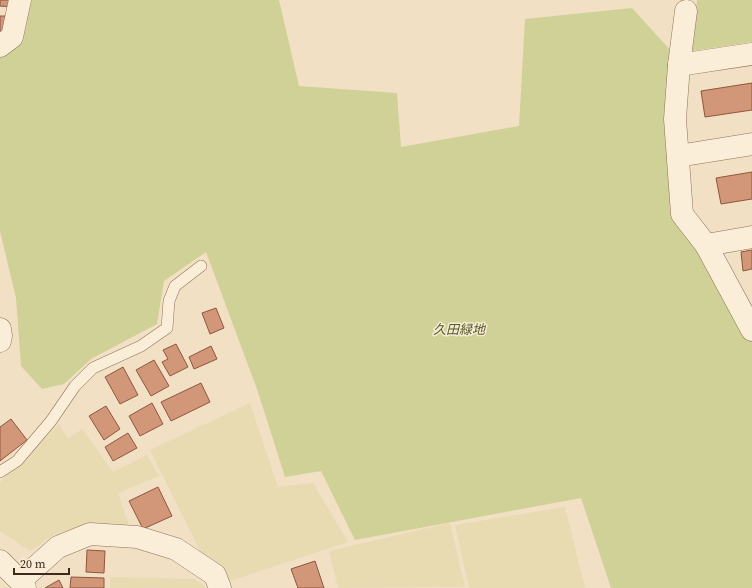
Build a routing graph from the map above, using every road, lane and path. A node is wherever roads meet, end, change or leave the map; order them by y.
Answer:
1 (20, 0) edge
2 (686, 11) dead end
3 (0, 46) edge
4 (752, 54) edge
5 (679, 65) junction
6 (752, 144) edge
7 (678, 156) junction
8 (752, 237) edge
9 (706, 245) junction
10 (201, 266) dead end
11 (0, 329) edge
12 (752, 330) edge
13 (0, 341) edge
14 (0, 472) edge
15 (0, 561) edge
16 (23, 584) edge
17 (220, 588) edge

1 - 3 street
2 - 5 street
4 - 5 street
5 - 7 street
6 - 7 street
7 - 9 street
8 - 9 street
9 - 12 street
10 - 14 lane
11 - 13 street
15 - 16 street
16 - 17 street

